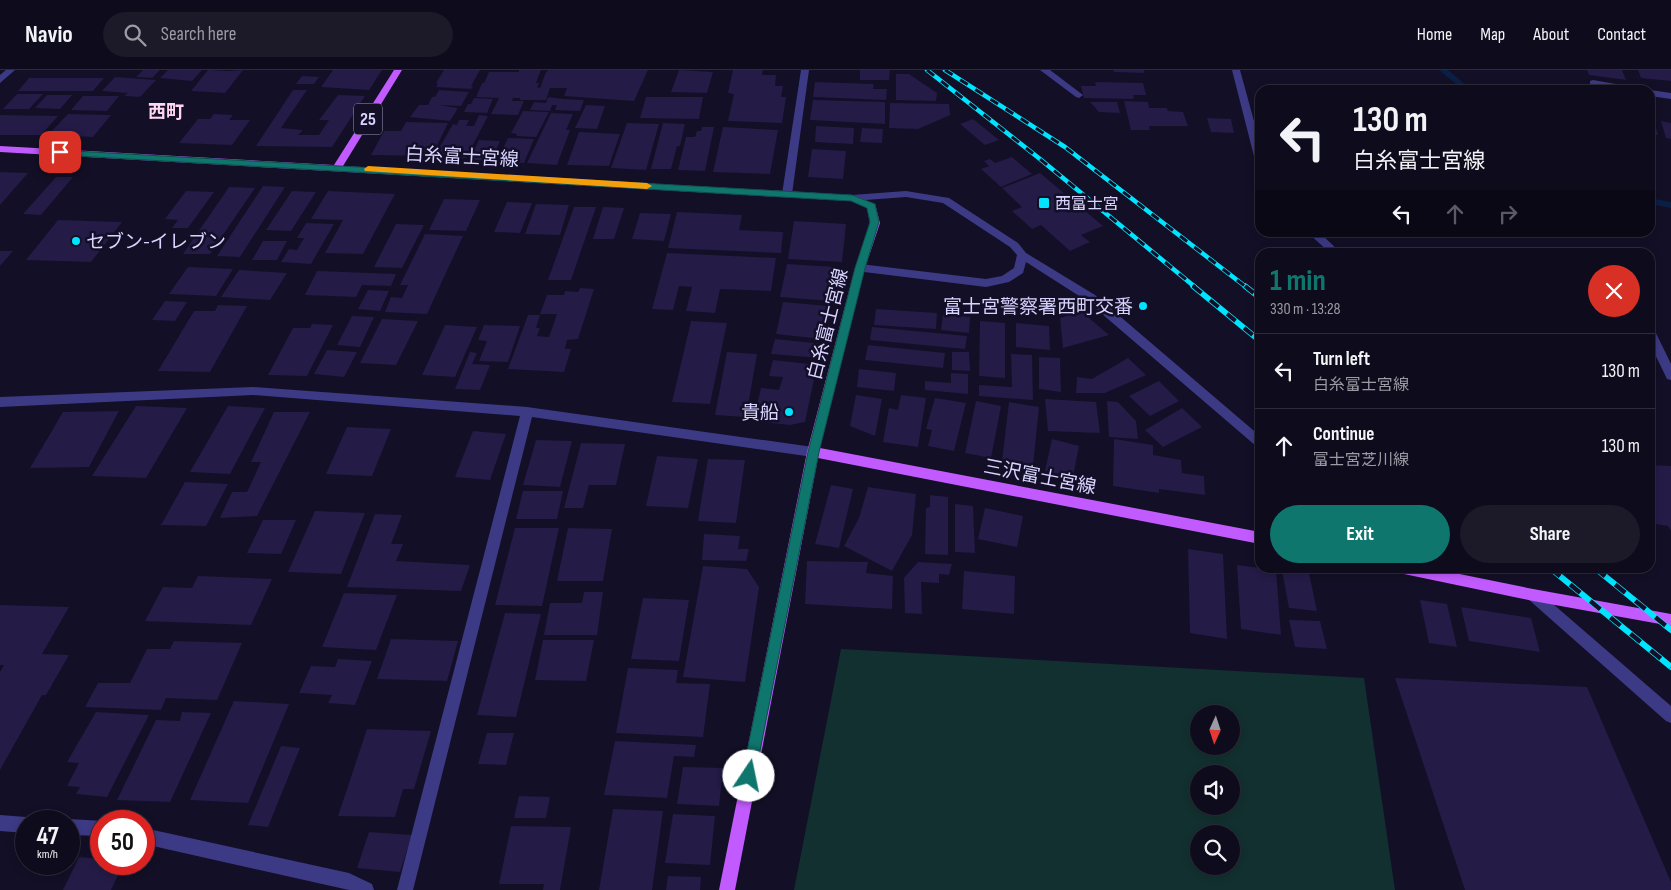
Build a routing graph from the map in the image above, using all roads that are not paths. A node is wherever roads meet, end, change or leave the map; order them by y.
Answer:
1 (11, 70) edge
2 (398, 70) edge
3 (806, 70) edge
4 (1044, 70) edge
5 (1236, 70) edge
6 (0, 80) edge
7 (1593, 83) dead end
8 (1604, 85) edge
9 (1655, 94) edge
10 (1079, 95) dead end
11 (1671, 96) edge
12 (1255, 136) edge
13 (0, 149) edge
14 (338, 167) junction
15 (788, 194) junction
16 (852, 198) junction
17 (1318, 237) edge
18 (1330, 248) edge
19 (1022, 255) junction
20 (860, 268) junction
21 (1655, 342) edge
22 (1671, 376) edge
23 (0, 402) edge
24 (527, 412) junction
25 (1255, 439) edge
26 (813, 452) junction
27 (1255, 537) edge
28 (1428, 573) edge
29 (1533, 595) junction
30 (1671, 620) edge
31 (1671, 716) edge
32 (0, 823) edge
33 (15, 824) edge
34 (155, 838) edge
35 (366, 890) edge
36 (405, 890) edge
37 (727, 890) edge

1 - 6 street
2 - 14 main road, 25
3 - 15 street
4 - 10 street
5 - 12 street
7 - 8 street
9 - 11 street
13 - 14 main road, 白糸富士宮線
14 - 15 main road, 白糸富士宮線
15 - 16 main road, 白糸富士宮線
16 - 19 street
16 - 20 main road, 白糸富士宮線
17 - 18 street
19 - 20 street
19 - 25 street
20 - 26 main road, 白糸富士宮線
21 - 22 street
23 - 24 street
24 - 26 street
24 - 36 street
26 - 27 main road, 三沢富士宮線
26 - 37 main road, 白糸富士宮線
28 - 29 main road
29 - 30 main road
29 - 31 street
32 - 33 street
34 - 35 street

